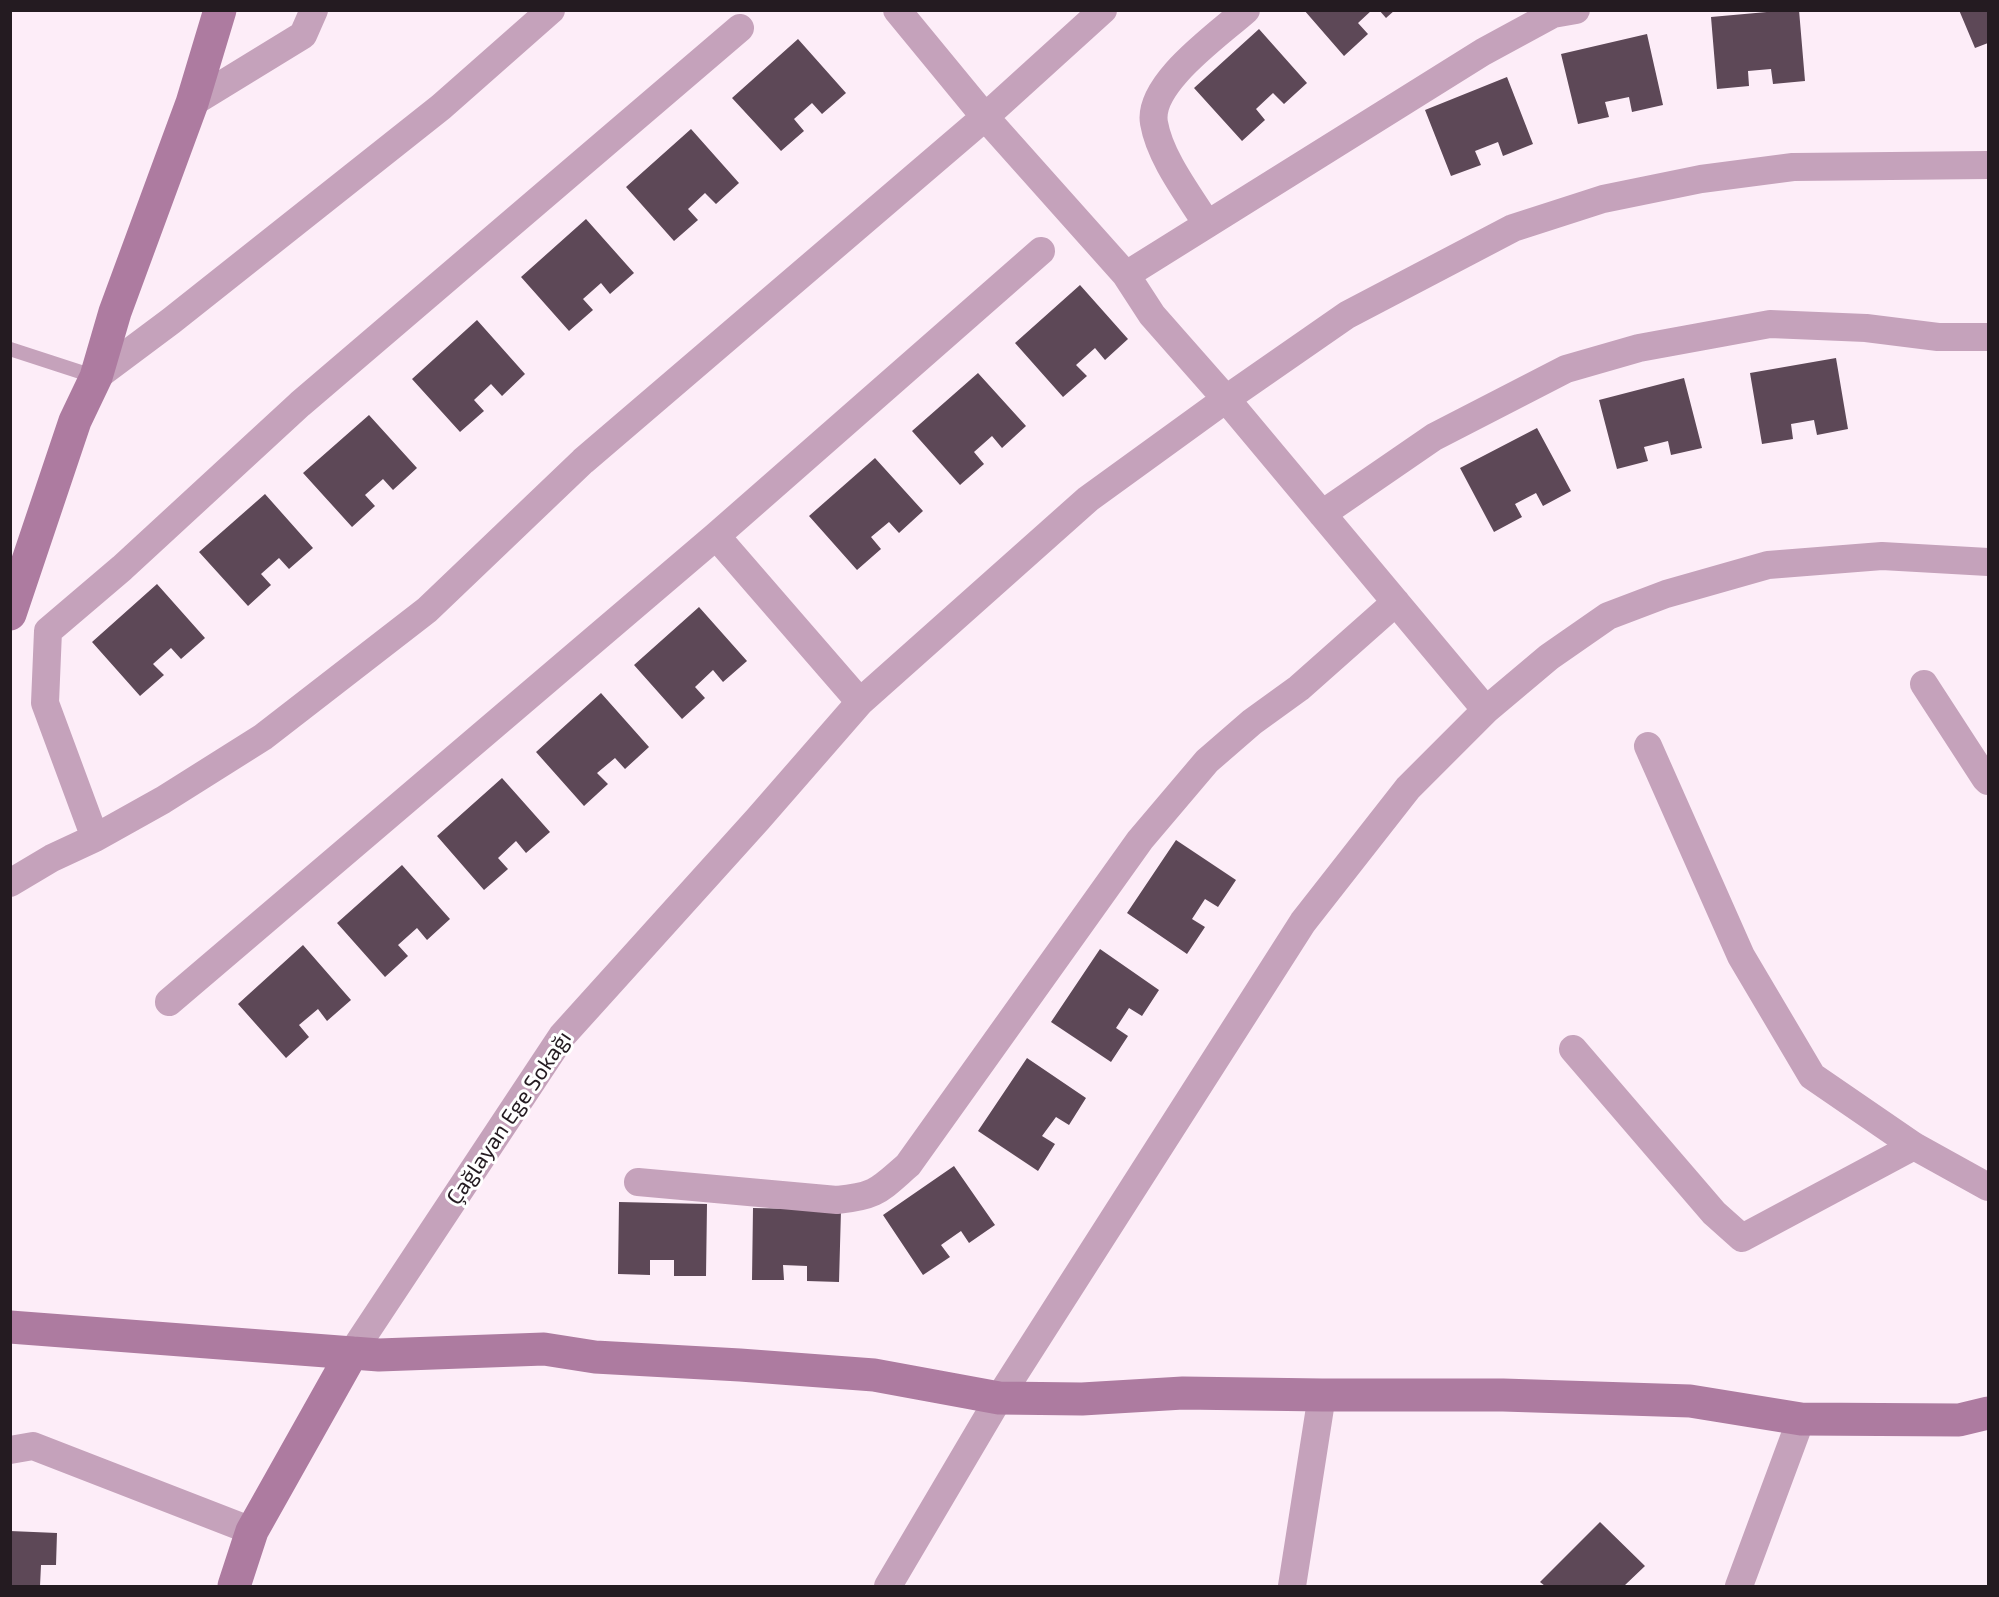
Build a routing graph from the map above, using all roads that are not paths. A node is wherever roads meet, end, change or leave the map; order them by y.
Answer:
1 (220, 10) edge
2 (314, 10) edge
3 (551, 10) edge
4 (897, 10) edge
5 (1103, 10) edge
6 (1246, 10) edge
7 (1576, 10) edge
8 (740, 28) dead end
9 (192, 103) junction
10 (985, 117) junction
11 (1989, 165) edge
12 (1207, 224) junction
13 (1041, 250) dead end
14 (1126, 275) junction
15 (1989, 337) edge
16 (10, 349) edge
17 (96, 377) junction
18 (1226, 399) junction
19 (1322, 514) junction
20 (716, 536) junction
21 (1989, 562) edge
22 (1396, 602) junction
23 (10, 614) edge
24 (1924, 684) dead end
25 (860, 702) junction
26 (1486, 710) junction
27 (1648, 746) dead end
28 (1989, 781) edge
29 (94, 838) junction
30 (10, 883) edge
31 (169, 1002) dead end
32 (1573, 1049) dead end
33 (1914, 1146) junction
34 (638, 1182) dead end
35 (1989, 1187) edge
36 (10, 1327) edge
37 (352, 1353) junction
38 (1322, 1395) junction
39 (999, 1398) junction
40 (1989, 1413) edge
41 (1801, 1419) junction
42 (10, 1450) edge
43 (252, 1531) junction
44 (234, 1587) edge
45 (888, 1587) edge
46 (1292, 1587) edge
47 (1739, 1587) edge

1 - 9 street
2 - 9 street
3 - 17 street
4 - 10 street
5 - 10 street
6 - 12 street
7 - 12 street
8 - 29 street
9 - 17 street
10 - 14 street
10 - 29 street
11 - 18 street, Çağlayan Ege Sokağı
12 - 14 street
13 - 20 street
14 - 18 street
15 - 19 street
16 - 17 lane
17 - 23 street
18 - 19 street
18 - 25 street, Çağlayan Ege Sokağı
19 - 22 street
20 - 25 street
20 - 31 street
21 - 26 street
22 - 26 street
22 - 34 street
24 - 28 street
25 - 37 street, Çağlayan Ege Sokağı
26 - 39 street
27 - 33 street
29 - 30 street
32 - 33 street
33 - 35 street
36 - 37 street
37 - 39 street
37 - 43 street, Çağlayan Ege Sokağı
38 - 39 street
38 - 41 street
38 - 46 street
39 - 45 street
40 - 41 street
41 - 47 street
42 - 43 street
43 - 44 street, Çağlayan Ege Sokağı

